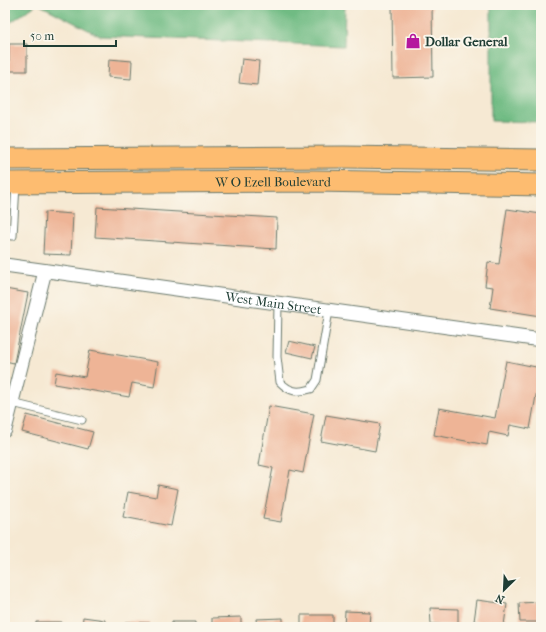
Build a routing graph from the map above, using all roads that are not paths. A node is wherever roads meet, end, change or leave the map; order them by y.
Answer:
1 (286, 157) junction
2 (451, 158) junction
3 (5, 159) edge
4 (47, 159) junction
5 (541, 160) edge
6 (287, 181) junction
7 (11, 183) edge
8 (45, 183) junction
9 (451, 183) junction
10 (541, 185) edge
11 (5, 236) edge
12 (5, 265) edge
13 (45, 271) junction
14 (278, 304) junction
15 (329, 311) junction
16 (541, 340) edge
17 (12, 403) junction
18 (7, 416) edge
19 (82, 420) dead end
20 (5, 430) edge

1 - 2 main road, W O Ezell Boulevard
1 - 4 main road, W O Ezell Boulevard
1 - 6 main road
2 - 5 main road, W O Ezell Boulevard
2 - 9 main road
3 - 4 main road, W O Ezell Boulevard
4 - 8 main road
6 - 8 main road, W O Ezell Boulevard
6 - 9 main road, W O Ezell Boulevard
7 - 8 main road, W O Ezell Boulevard
7 - 11 lane
9 - 10 main road, W O Ezell Boulevard
12 - 13 street, West Main Street
13 - 14 street, West Main Street
13 - 17 street
14 - 15 street, West Main Street
14 - 15 lane
15 - 16 street, West Main Street
17 - 18 street
17 - 19 lane
18 - 20 street

